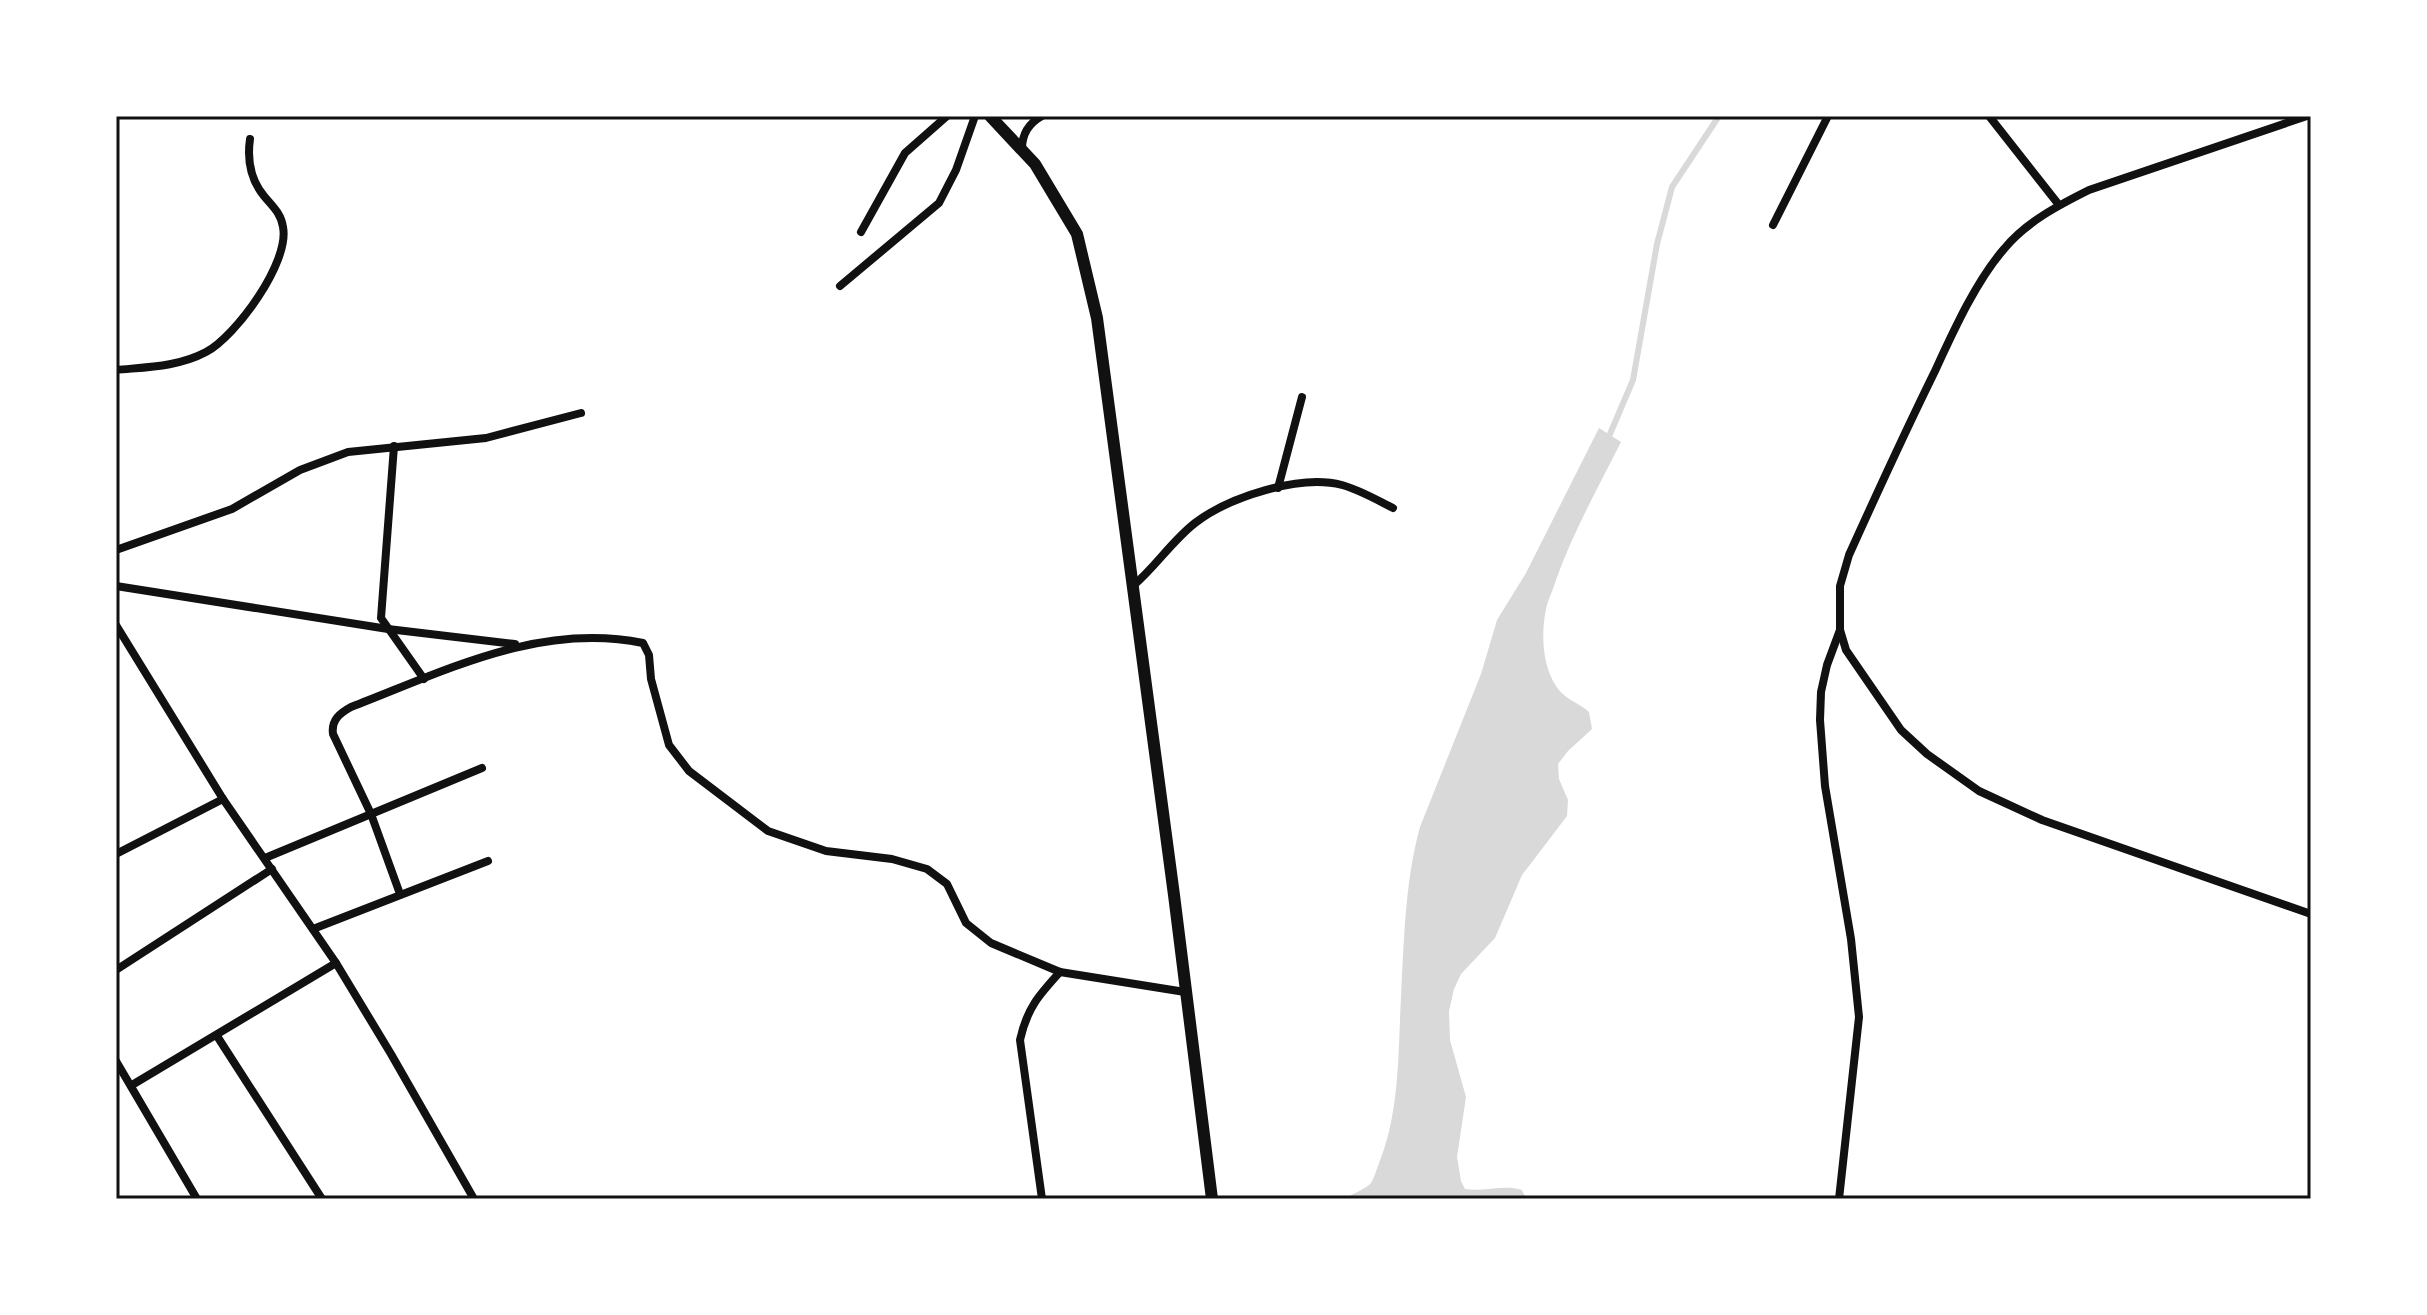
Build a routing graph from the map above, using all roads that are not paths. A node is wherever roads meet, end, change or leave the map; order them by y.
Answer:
1 (947, 116) edge
2 (975, 116) edge
3 (990, 116) edge
4 (1042, 116) edge
5 (1828, 116) edge
6 (1989, 116) edge
7 (2307, 116) edge
8 (250, 139) dead end
9 (1022, 150) junction
10 (2059, 205) junction
11 (1773, 225) dead end
12 (861, 232) dead end
13 (840, 286) dead end
14 (116, 370) edge
15 (1302, 397) dead end
16 (581, 413) dead end
17 (394, 446) junction
18 (1278, 488) junction
19 (1393, 508) dead end
20 (116, 550) edge
21 (1134, 585) junction
22 (116, 586) edge
23 (116, 625) edge
24 (388, 629) junction
25 (1840, 630) junction
26 (523, 645) junction
27 (424, 679) junction
28 (482, 768) dead end
29 (223, 799) junction
30 (371, 814) junction
31 (116, 854) edge
32 (265, 858) junction
33 (488, 861) dead end
34 (272, 869) junction
35 (400, 894) junction
36 (2311, 914) edge
37 (313, 929) junction
38 (336, 963) junction
39 (116, 970) edge
40 (1060, 972) junction
41 (1185, 992) junction
42 (217, 1036) junction
43 (116, 1061) edge
44 (132, 1085) junction
45 (197, 1199) edge
46 (322, 1199) edge
47 (474, 1199) edge
48 (1042, 1199) edge
49 (1212, 1199) edge
50 (1839, 1199) edge

1 - 12 street
2 - 13 street
3 - 9 street
4 - 9 street
5 - 11 street
6 - 10 street
7 - 10 street
8 - 14 street
9 - 21 street
10 - 25 street
15 - 18 street
16 - 17 street
17 - 20 street
17 - 24 street
18 - 19 street
18 - 21 street
21 - 41 street
22 - 24 street
23 - 29 street
24 - 26 street
24 - 27 street
25 - 36 street
25 - 50 street
26 - 27 street
26 - 40 street
27 - 30 street
28 - 30 street
29 - 31 street
29 - 32 street
30 - 32 street
30 - 35 street
32 - 34 street
33 - 35 street
34 - 37 street
34 - 39 street
35 - 37 street
37 - 38 street
38 - 42 street
38 - 47 street
40 - 41 street
40 - 48 street
41 - 49 street
42 - 44 street
42 - 46 street
43 - 44 street
44 - 45 street

